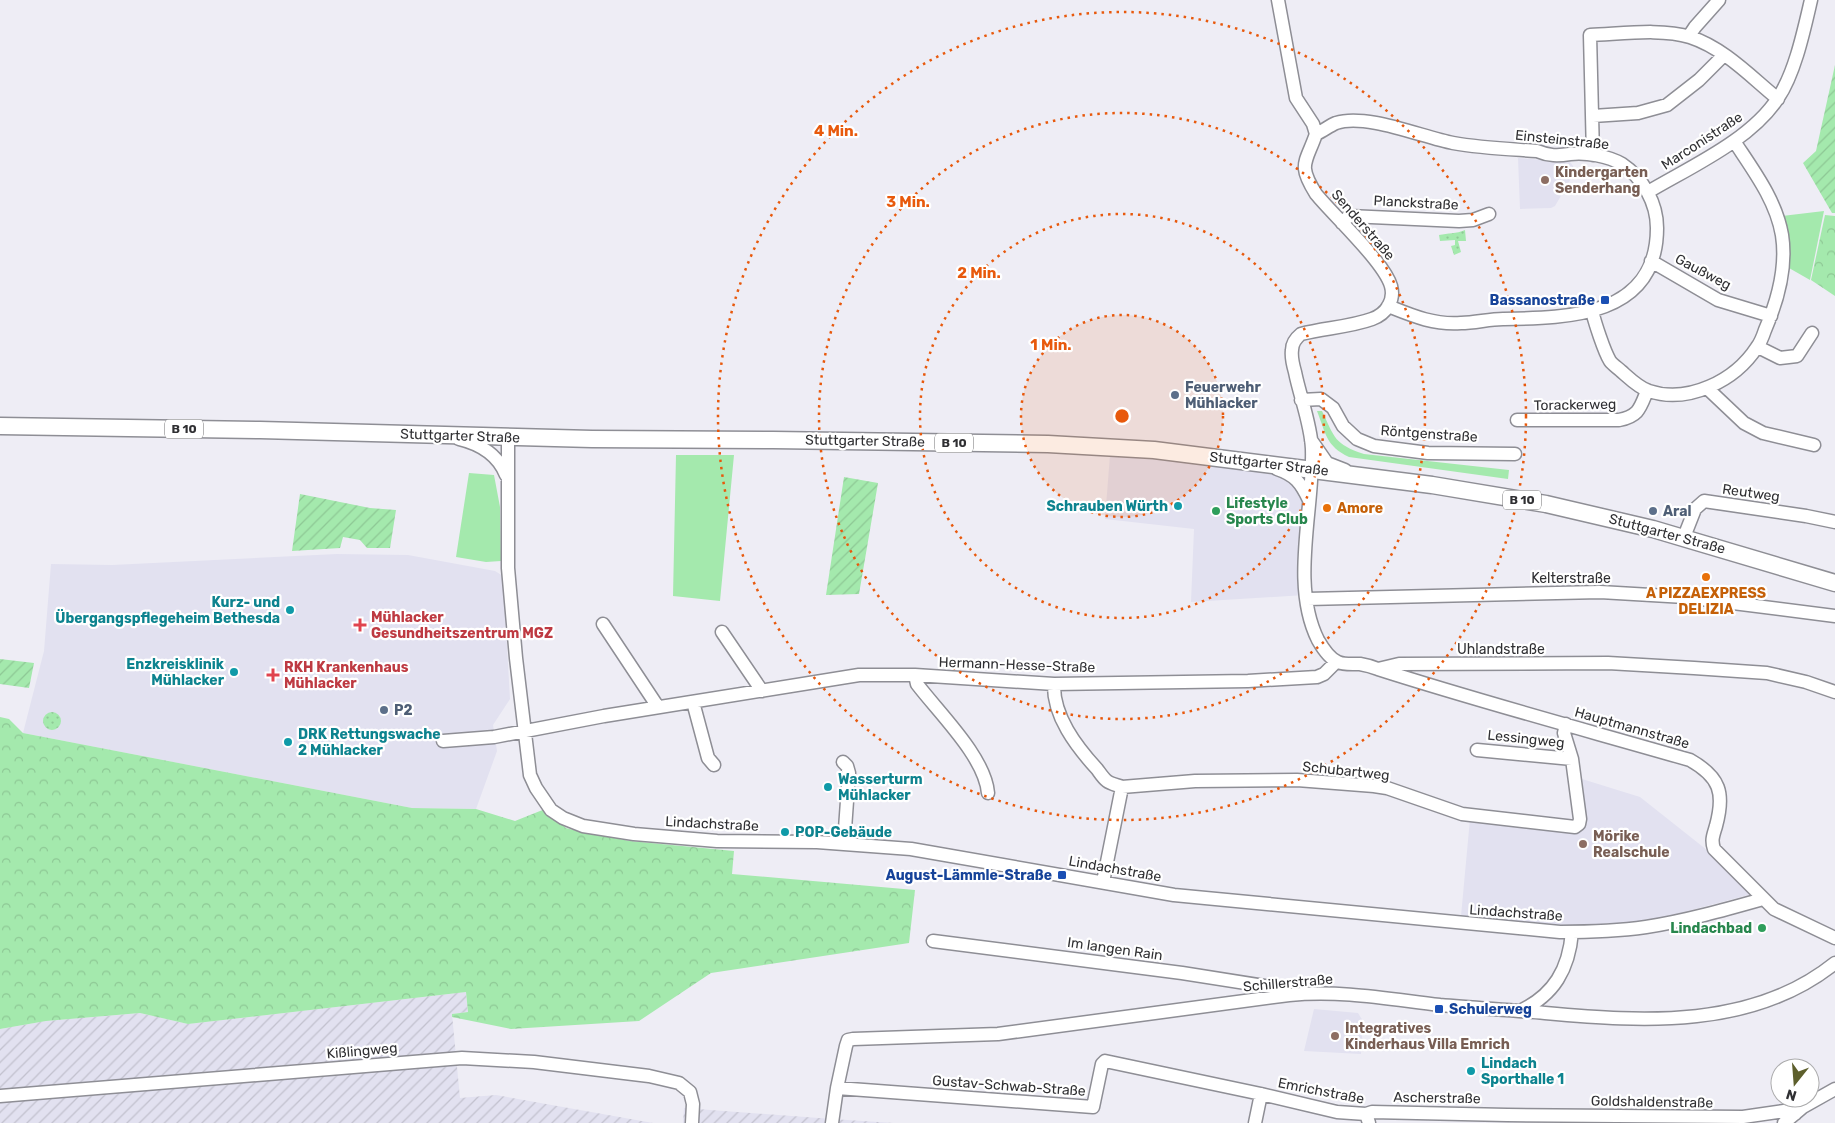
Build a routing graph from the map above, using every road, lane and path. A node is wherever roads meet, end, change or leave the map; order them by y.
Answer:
1 (1278, 0) edge
2 (1719, 0) edge
3 (1811, 0) edge
4 (1689, 36) junction
5 (1724, 55) junction
6 (1778, 99) junction
7 (1593, 116) junction
8 (1316, 134) junction
9 (1734, 141) junction
10 (1593, 156) junction
11 (1648, 192) junction
12 (1489, 214) dead end
13 (1342, 223) junction
14 (1651, 261) junction
15 (1388, 306) junction
16 (1592, 311) junction
17 (1771, 316) junction
18 (1812, 333) dead end
19 (1758, 347) junction
20 (1707, 388) junction
21 (1647, 391) junction
22 (1301, 400) junction
23 (1517, 420) dead end
24 (0, 426) edge
25 (435, 435) junction
26 (508, 437) junction
27 (1311, 440) junction
28 (1814, 445) dead end
29 (1515, 454) dead end
30 (1255, 462) junction
31 (1312, 469) junction
32 (1358, 475) junction
33 (508, 482) junction
34 (1309, 500) junction
35 (1835, 522) edge
36 (1684, 537) junction
37 (1835, 583) edge
38 (1307, 599) junction
39 (1835, 616) edge
40 (603, 624) dead end
41 (722, 632) dead end
42 (1336, 662) junction
43 (1378, 668) junction
44 (915, 675) junction
45 (1054, 684) junction
46 (762, 691) junction
47 (1835, 692) edge
48 (693, 702) junction
49 (522, 706) junction
50 (658, 707) junction
51 (562, 723) junction
52 (1566, 724) junction
53 (525, 730) junction
54 (494, 737) junction
55 (443, 741) dead end
56 (1477, 750) dead end
57 (1572, 759) junction
58 (528, 761) junction
59 (843, 762) dead end
60 (714, 765) dead end
61 (1122, 787) junction
62 (988, 793) dead end
63 (844, 843) junction
64 (1103, 882) junction
65 (1763, 898) junction
66 (1572, 932) junction
67 (1835, 938) edge
68 (933, 941) dead end
69 (1835, 963) edge
70 (1290, 995) junction
71 (1519, 1011) junction
72 (836, 1088) junction
73 (1835, 1089) edge
74 (1261, 1094) junction
75 (0, 1096) edge
76 (1795, 1114) junction
77 (1368, 1118) edge
78 (1507, 1119) edge
79 (692, 1123) edge
80 (832, 1123) edge
81 (1255, 1123) edge
82 (1784, 1123) edge

1 - 8 street
2 - 4 street
3 - 6 street, Marconistraße
4 - 5 street
4 - 7 street
5 - 6 street
5 - 7 street
6 - 9 street, Marconistraße
7 - 10 street
8 - 10 street, Einsteinstraße
8 - 13 street, Senderstraße
9 - 11 street, Marconistraße
9 - 17 street
10 - 11 street, Einsteinstraße
11 - 14 street, Einsteinstraße
12 - 13 street, Planckstraße
13 - 15 street, Senderstraße
14 - 16 street, Einsteinstraße
14 - 17 street, Gaußweg
15 - 16 street, Einsteinstraße
15 - 22 street
16 - 21 street
17 - 19 street
18 - 19 street
19 - 20 street
20 - 21 street
20 - 28 street
21 - 23 street, Torackerweg
22 - 27 street
22 - 29 street, Röntgenstraße
24 - 25 main road, Stuttgarter Straße / B 10
25 - 26 main road, Stuttgarter Straße / B 10
25 - 33 street
26 - 30 main road, Stuttgarter Straße / B 10
26 - 33 street
27 - 31 street
27 - 32 street
30 - 31 main road, Stuttgarter Straße / B 10
30 - 34 street
31 - 32 main road, Stuttgarter Straße / B 10
31 - 34 street
32 - 36 main road, Stuttgarter Straße / B 10
33 - 49 street
34 - 38 street
35 - 36 street, Reutweg
36 - 37 main road, Stuttgarter Straße / B 10
38 - 39 street, Kelterstraße
38 - 42 street
40 - 50 street
41 - 46 street
42 - 43 street, Uhlandstraße
42 - 45 street, Hermann-Hesse-Straße
43 - 47 street, Uhlandstraße
43 - 52 street, Hauptmannstraße
44 - 45 street, Hermann-Hesse-Straße
44 - 46 street, Hermann-Hesse-Straße
44 - 62 street
45 - 61 street
46 - 48 street, Hermann-Hesse-Straße
48 - 50 street, Hermann-Hesse-Straße
48 - 60 street
49 - 51 street, Hermann-Hesse-Straße
49 - 53 street
49 - 54 street, Hermann-Hesse-Straße
50 - 51 street, Hermann-Hesse-Straße
51 - 53 street, Hermann-Hesse-Straße
51 - 58 street
52 - 57 street, Schubartweg
52 - 65 street, Hauptmannstraße
53 - 54 street, Hermann-Hesse-Straße
53 - 58 street, Lindachstraße
54 - 55 street, Hermann-Hesse-Straße
54 - 58 street
56 - 57 street, Lessingweg
57 - 61 street, Schubartweg
58 - 63 street, Lindachstraße
59 - 63 street
61 - 64 street
63 - 64 street, Lindachstraße
64 - 66 street, Lindachstraße
65 - 66 street, Lindachstraße
65 - 67 street, Hauptmannstraße
66 - 71 street
68 - 70 street, Im langen Rain
69 - 71 street, Schillerstraße
70 - 71 street, Schillerstraße
70 - 72 street, Schillerstraße
72 - 74 street, Gustav-Schwab-Straße
72 - 80 street, Schillerstraße
73 - 76 street
74 - 77 street, Emrichstraße
74 - 81 street
75 - 79 street, Kißlingweg
76 - 78 street, Goldshaldenstraße
76 - 82 street
77 - 78 street, Ascherstraße

